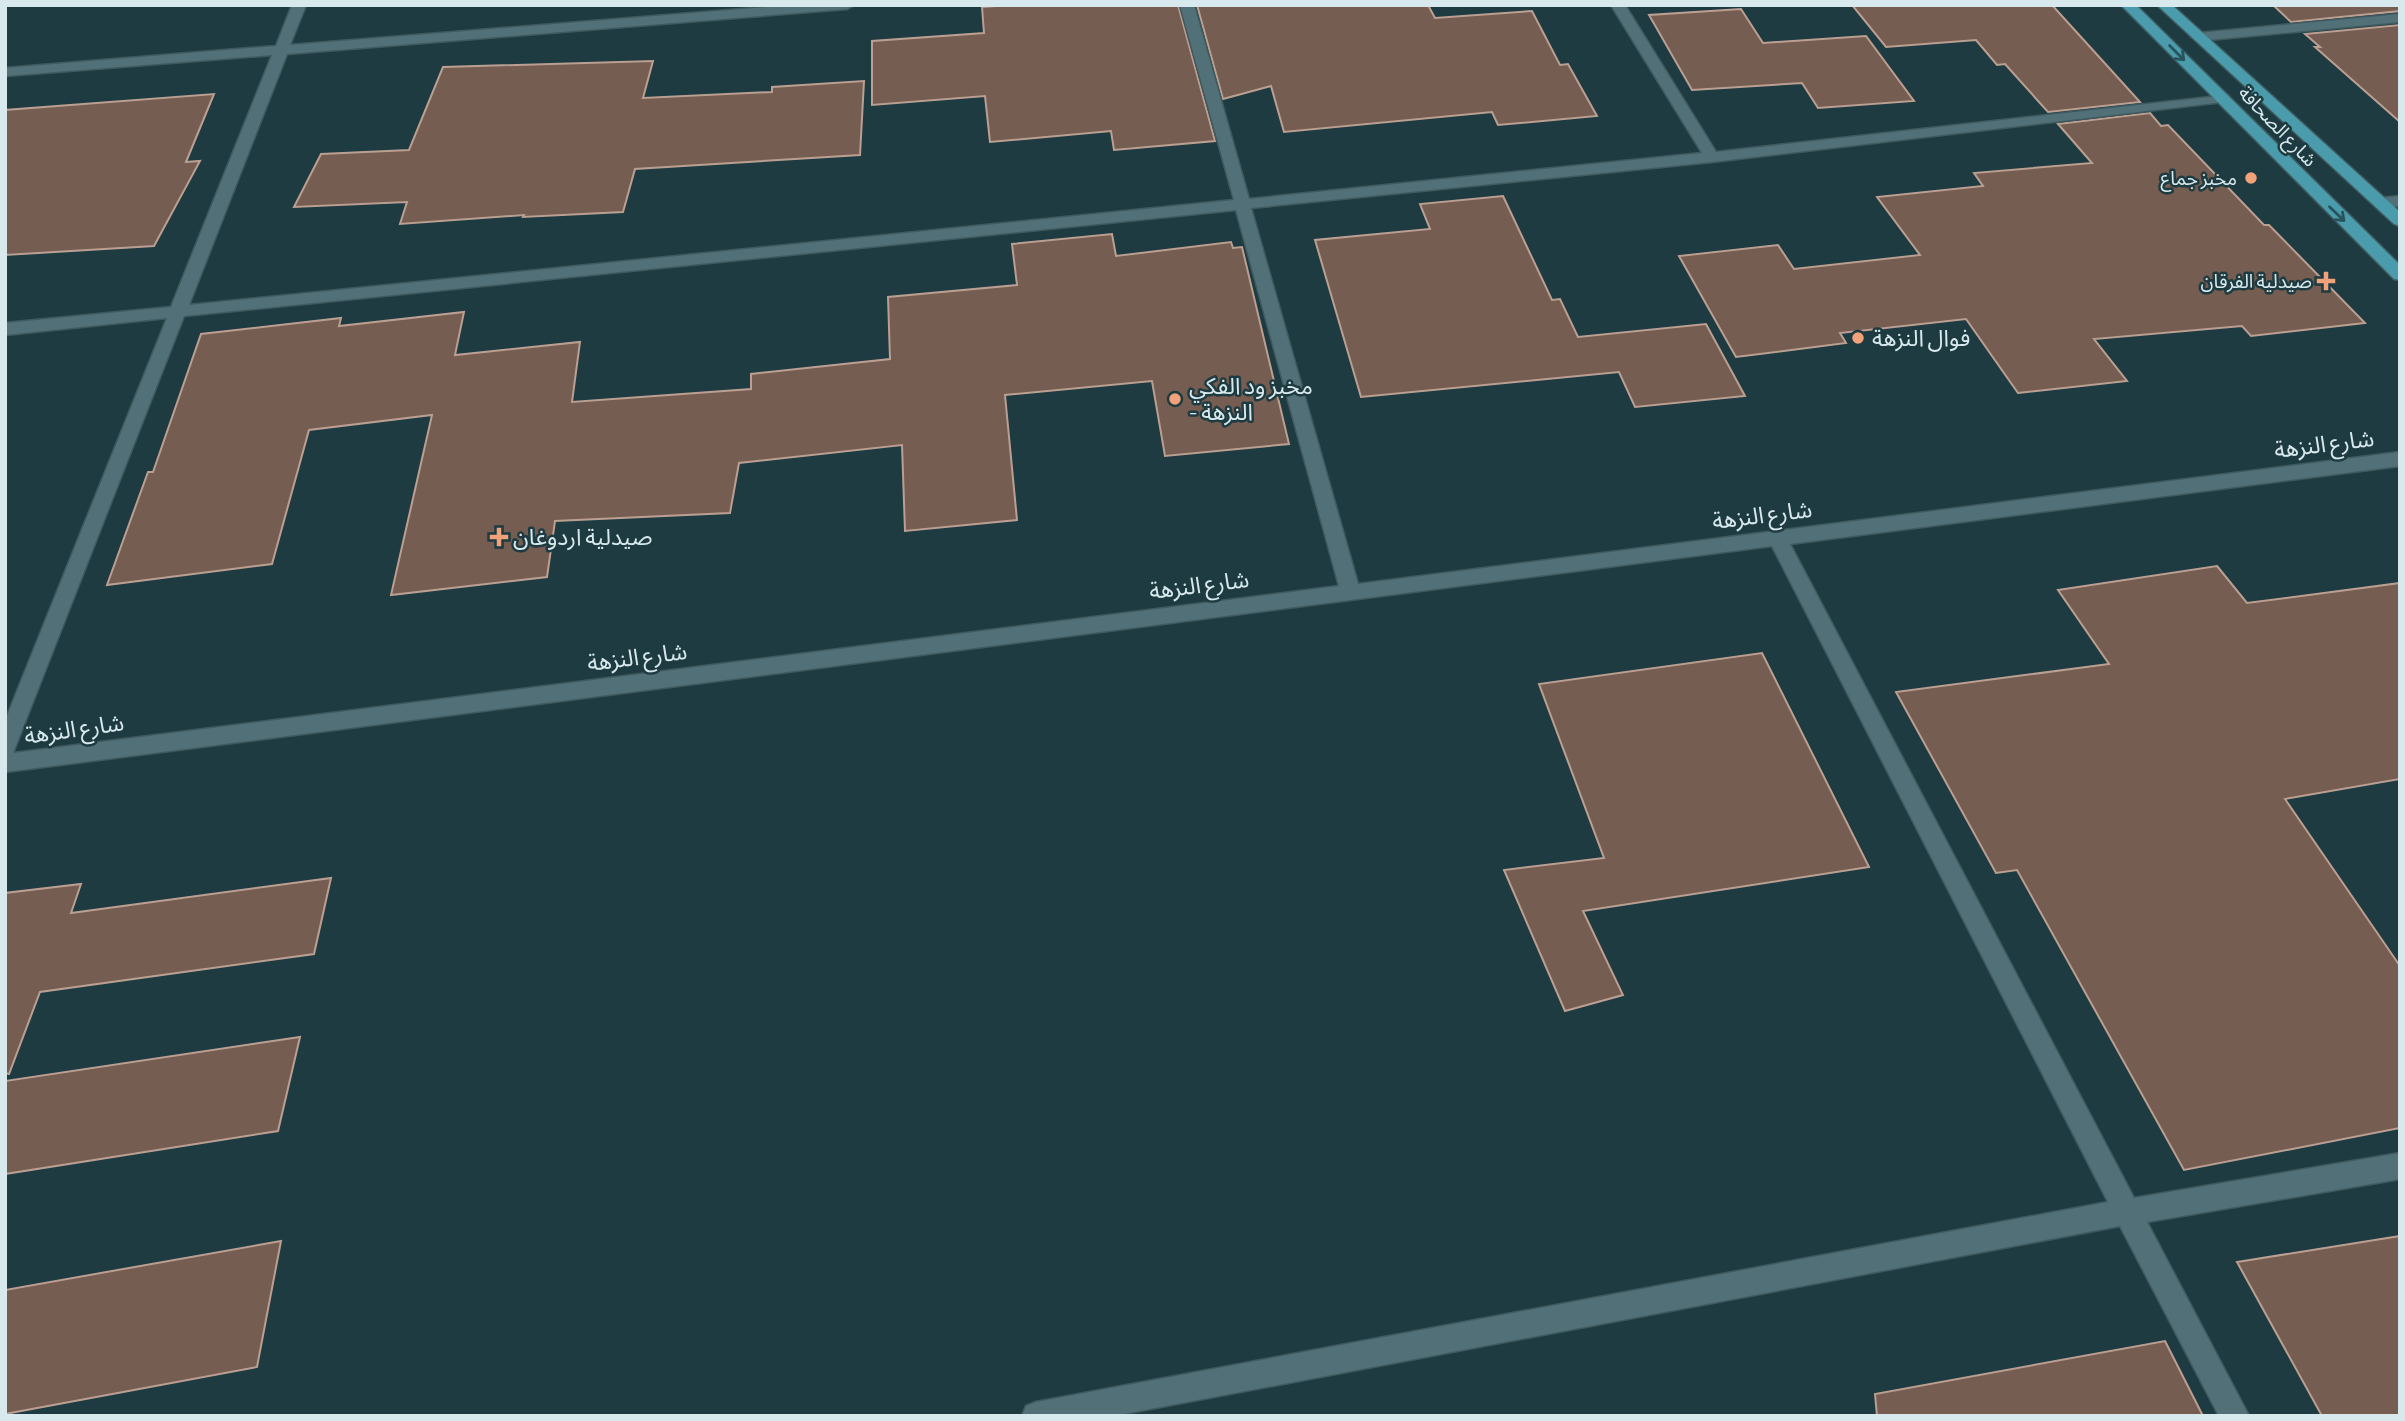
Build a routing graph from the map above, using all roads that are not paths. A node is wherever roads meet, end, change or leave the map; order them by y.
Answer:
1 (299, 5) edge
2 (847, 5) edge
3 (1188, 5) edge
4 (1618, 5) edge
5 (2128, 5) edge
6 (2164, 5) edge
7 (2400, 18) edge
8 (2198, 37) junction
9 (280, 51) junction
10 (5, 72) edge
11 (2223, 98) junction
12 (1712, 157) junction
13 (2400, 201) edge
14 (2380, 203) junction
15 (1243, 204) junction
16 (2400, 221) edge
17 (2400, 275) edge
18 (178, 310) junction
19 (5, 329) edge
20 (2400, 459) edge
21 (1777, 537) junction
22 (1350, 591) junction
23 (5, 748) edge
24 (5, 763) edge
25 (2400, 1166) edge
26 (2127, 1212) junction
27 (1036, 1416) edge
28 (2235, 1416) edge

1 - 9 street
2 - 9 street
3 - 15 street
4 - 12 street
5 -> 11 main road, شارع الصحافة
6 - 8 main road, شارع الصحافة
7 - 8 street
8 - 14 main road, شارع الصحافة
9 - 10 street
9 - 18 street
11 - 12 street
11 -> 17 main road, شارع الصحافة
12 - 15 street
13 - 14 street
14 - 16 main road, شارع الصحافة
15 - 18 street
15 - 22 street
18 - 19 street
18 - 23 street
20 - 21 street, شارع النزهة
21 - 22 street, شارع النزهة
21 - 26 street
22 - 24 street, شارع النزهة
25 - 26 street
26 - 27 street
26 - 28 street

